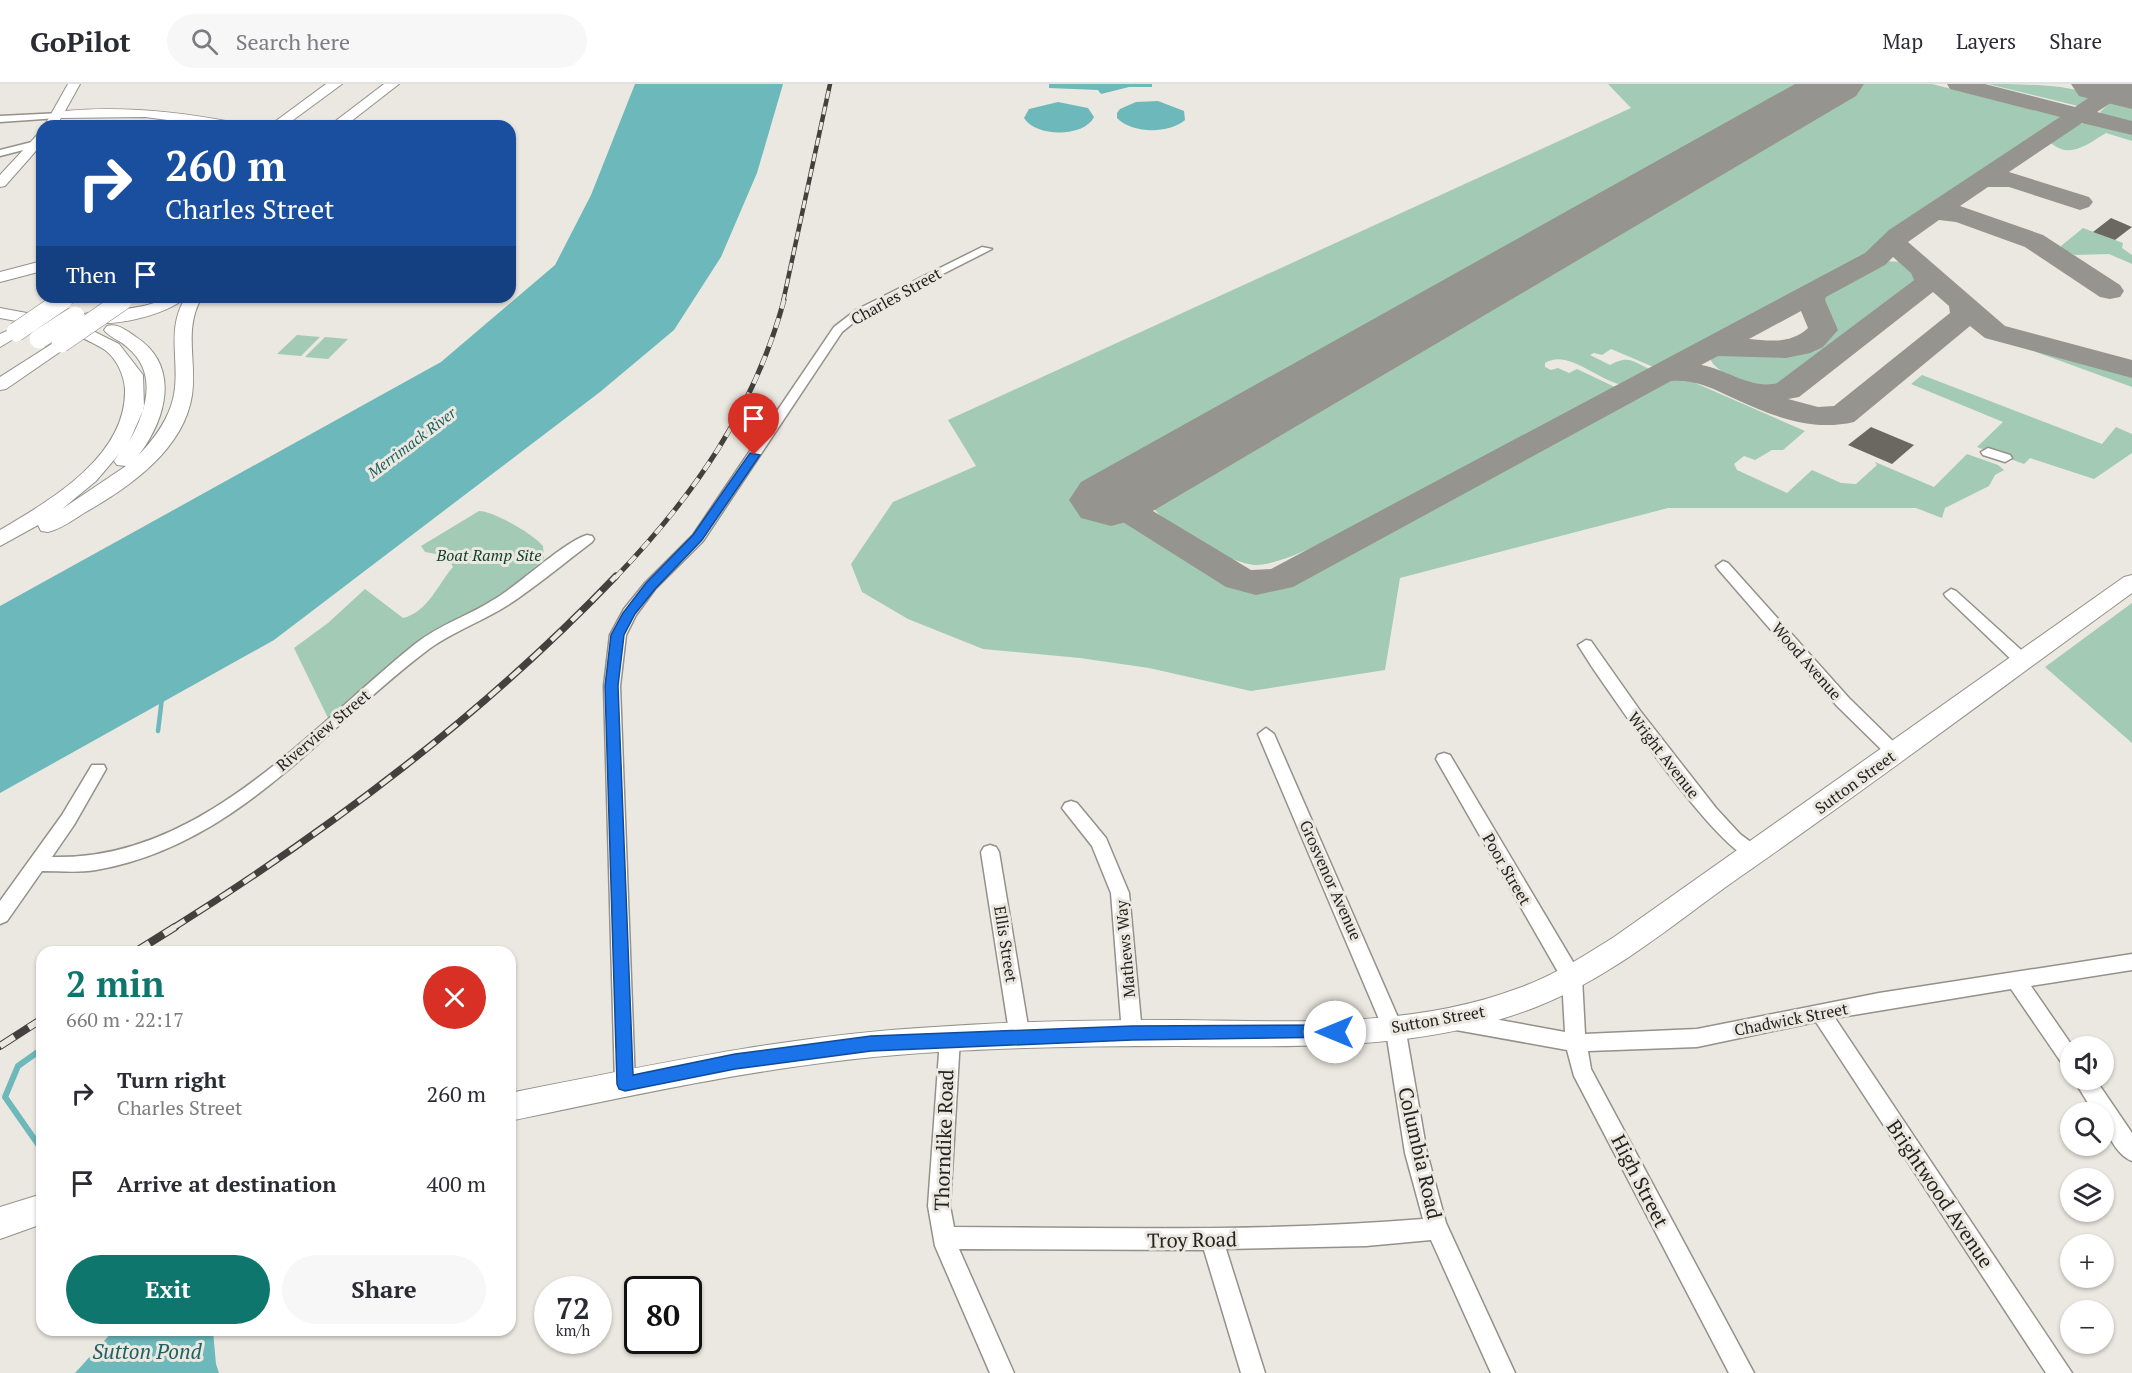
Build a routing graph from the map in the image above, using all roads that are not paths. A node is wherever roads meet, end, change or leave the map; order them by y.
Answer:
1 (74, 84) edge
2 (388, 87) edge
3 (340, 88) edge
4 (58, 115) junction
5 (0, 119) edge
6 (54, 120) edge
7 (195, 120) edge
8 (286, 120) edge
9 (306, 120) edge
10 (344, 120) edge
11 (351, 120) edge
12 (36, 142) edge
13 (36, 144) edge
14 (36, 144) edge
15 (0, 153) edge
16 (0, 176) edge
17 (0, 183) edge
18 (987, 249) dead end
19 (36, 259) edge
20 (0, 264) edge
21 (36, 268) edge
22 (0, 277) edge
23 (0, 302) edge
24 (44, 303) edge
25 (57, 303) edge
26 (95, 303) edge
27 (119, 303) edge
28 (166, 303) edge
29 (191, 303) edge
30 (0, 313) edge
31 (84, 316) junction
32 (6, 330) edge
33 (0, 342) edge
34 (0, 365) edge
35 (0, 385) edge
36 (1988, 452) dead end
37 (2005, 458) dead end
38 (57, 521) junction
39 (0, 539) edge
40 (587, 539) dead end
41 (0, 554) edge
42 (1723, 566) dead end
43 (2132, 582) edge
44 (1951, 594) dead end
45 (1586, 645) dead end
46 (2023, 661) junction
47 (1266, 734) dead end
48 (1895, 753) junction
49 (1444, 759) dead end
50 (98, 769) dead end
51 (1071, 808) dead end
52 (990, 852) dead end
53 (1754, 854) junction
54 (37, 864) junction
55 (0, 916) edge
56 (2132, 962) edge
57 (1572, 978) junction
58 (2017, 981) junction
59 (1821, 1014) junction
60 (1450, 1019) junction
61 (1393, 1028) junction
62 (1132, 1033) junction
63 (1020, 1038) junction
64 (950, 1039) junction
65 (1576, 1043) junction
66 (2060, 1044) edge
67 (625, 1084) junction
68 (2091, 1090) edge
69 (516, 1106) edge
70 (2132, 1150) edge
71 (36, 1211) edge
72 (0, 1223) edge
73 (1438, 1229) junction
74 (945, 1238) junction
75 (1212, 1239) junction
76 (1002, 1373) edge
77 (1253, 1373) edge
78 (1503, 1373) edge
79 (1742, 1373) edge
80 (2060, 1373) edge

1 - 4 main road
2 - 10 highway
2 - 11 highway
3 - 8 highway
3 - 9 highway
4 - 5 street
4 - 6 main road
4 - 7 main road
12 - 15 street
13 - 16 main road
14 - 17 main road
18 - 67 street, Charles Street
19 - 20 highway
21 - 22 highway
23 - 31 highway
24 - 32 highway
25 - 32 highway, bridge
26 - 34 highway, bridge
27 - 35 highway, bridge
28 - 31 highway
29 - 38 highway
30 - 39 highway
31 - 38 highway
32 - 33 highway
36 - 37 street
38 - 41 highway
40 - 54 street, Riverview Street
42 - 48 street, Wood Avenue
43 - 46 highway, Sutton Street
44 - 46 street
45 - 53 street, Wright Avenue
46 - 48 highway, Sutton Street
47 - 61 street, Grosvenor Avenue
48 - 53 highway, Sutton Street
49 - 57 street, Poor Street
50 - 54 street
51 - 62 street, Mathews Way
52 - 63 street, Ellis Street
53 - 57 highway, Sutton Street
54 - 55 street
56 - 58 street, Chadwick Street
57 - 60 highway, Sutton Street
57 - 65 street, High Street
58 - 59 street, Chadwick Street
58 - 66 street
59 - 65 street, Chadwick Street
59 - 80 street, Brightwood Avenue
60 - 61 highway, Sutton Street
60 - 65 street, Chadwick Street
61 - 62 highway, Sutton Street
61 - 73 street, Columbia Road
62 - 63 highway, Sutton Street
63 - 64 highway, Sutton Street
64 - 67 highway, Sutton Street
64 - 74 street, Thorndike Road
65 - 79 street, High Street
67 - 69 highway, Sutton Street
68 - 70 street
71 - 72 highway
73 - 75 street, Troy Road
73 - 78 street, Columbia Road
74 - 75 street, Troy Road
74 - 76 street, Thorndike Road
75 - 77 street

